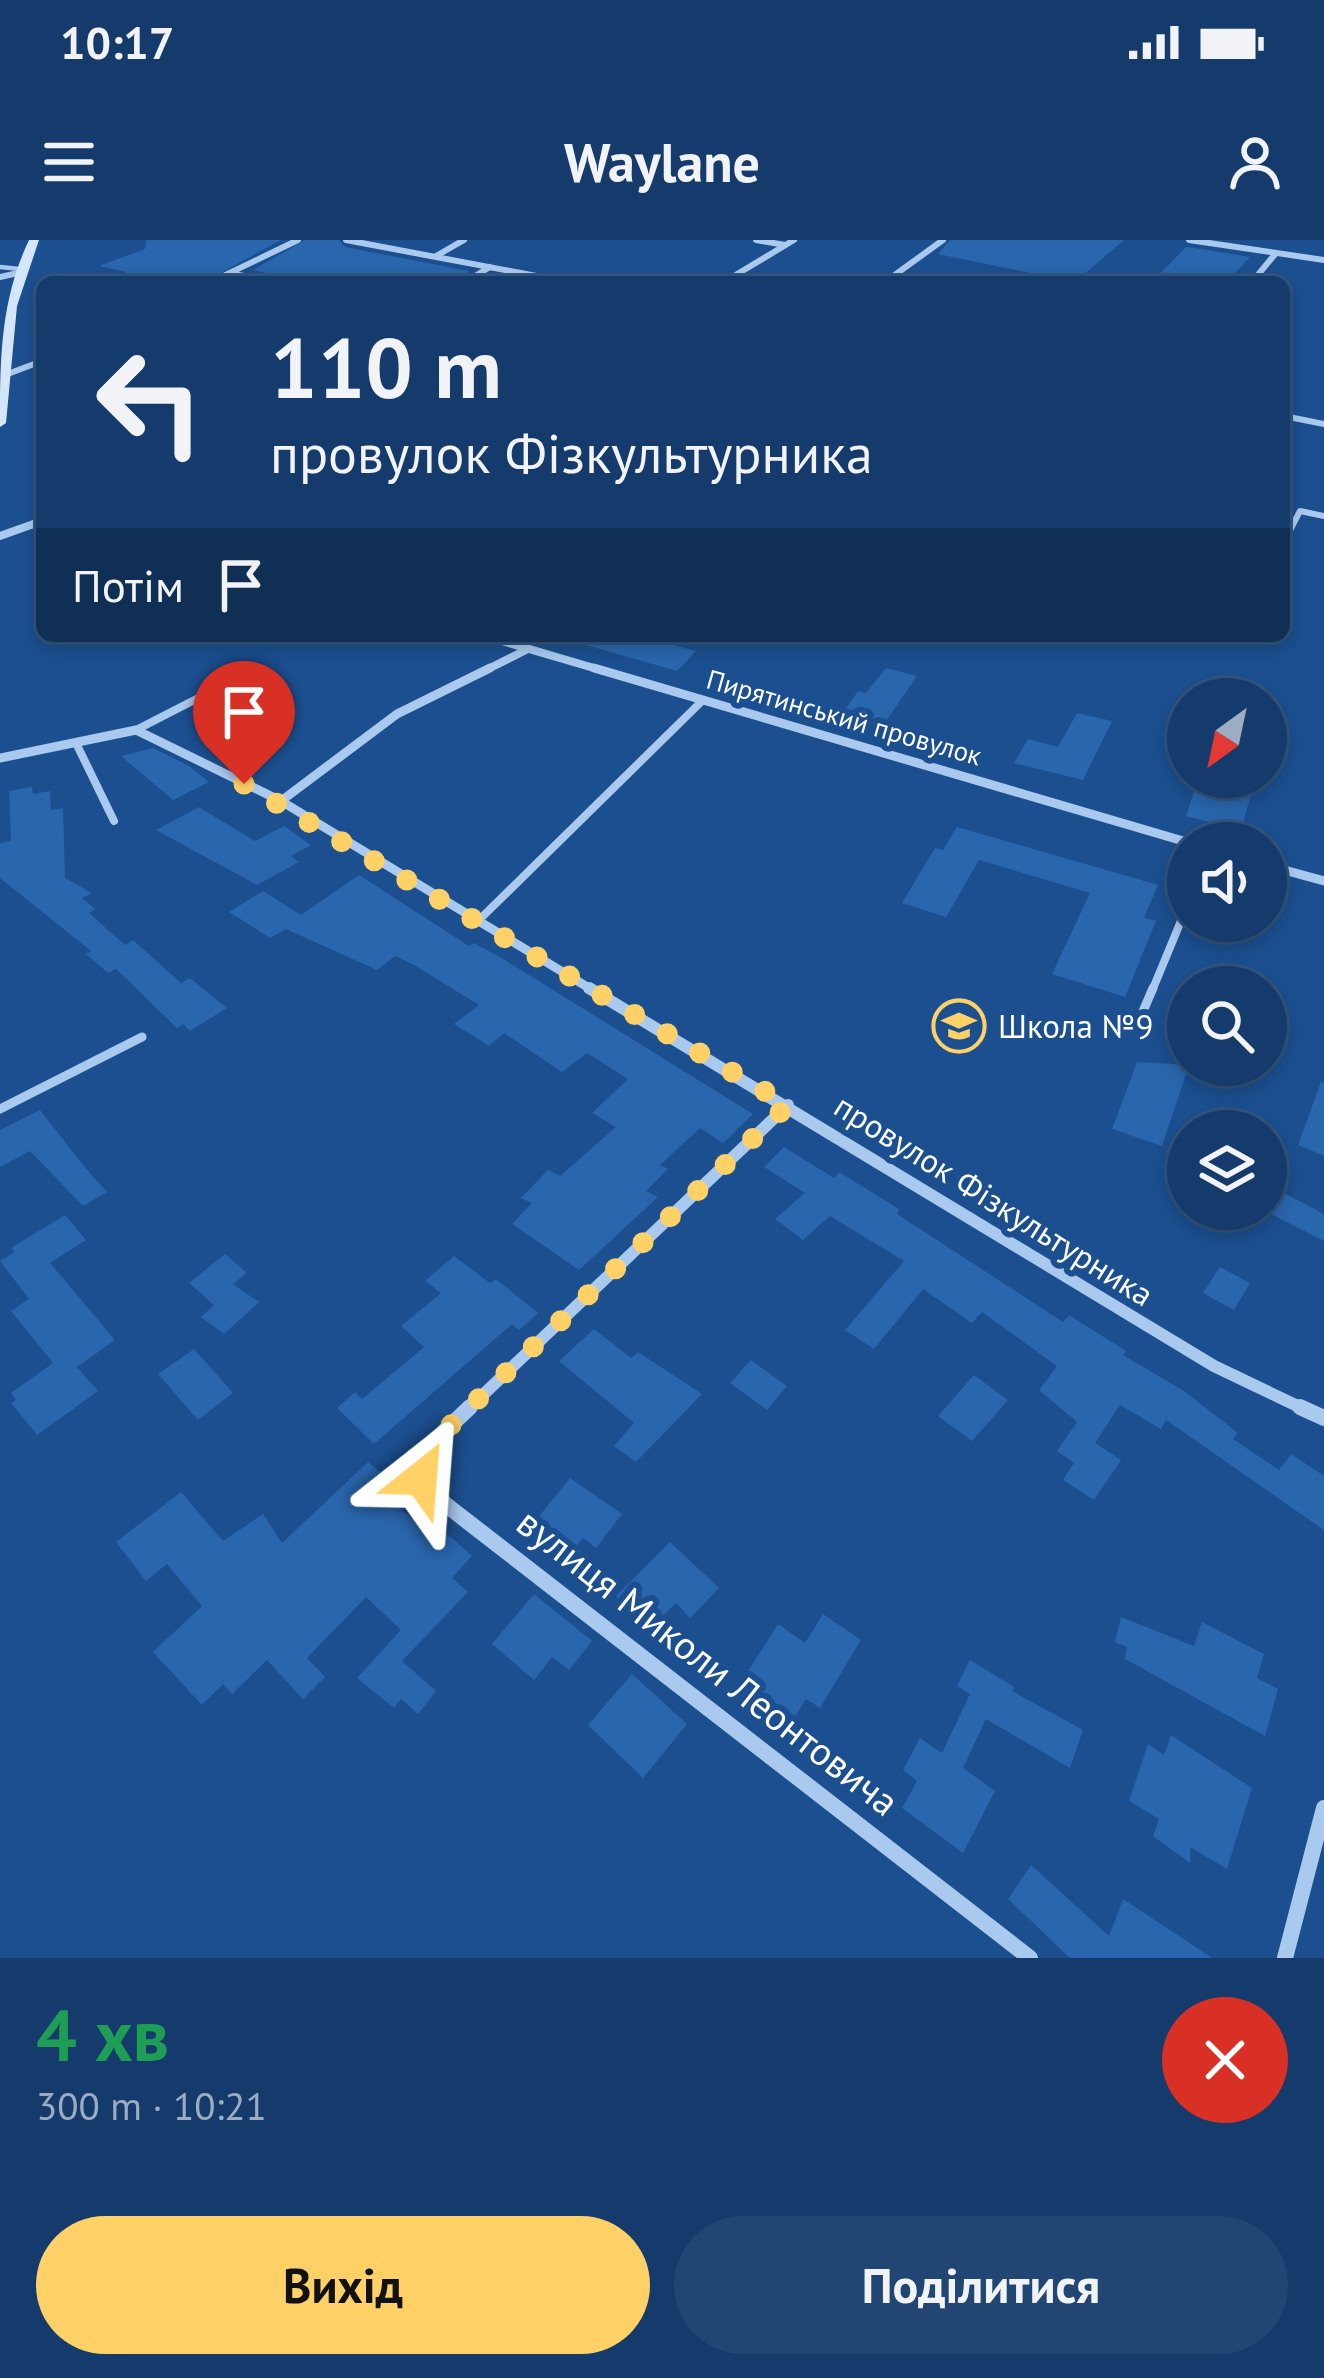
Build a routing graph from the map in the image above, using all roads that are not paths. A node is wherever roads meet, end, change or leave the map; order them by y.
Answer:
1 (298, 240) edge
2 (346, 240) edge
3 (464, 240) edge
4 (756, 240) edge
5 (794, 240) edge
6 (944, 240) edge
7 (1189, 240) edge
8 (30, 242) edge
9 (786, 245) junction
10 (1276, 253) junction
11 (435, 256) junction
12 (1324, 260) edge
13 (0, 267) edge
14 (491, 267) junction
15 (19, 271) junction
16 (230, 273) junction
17 (224, 276) edge
18 (244, 276) edge
19 (475, 276) edge
20 (537, 276) edge
21 (734, 276) edge
22 (893, 276) edge
23 (1257, 276) edge
24 (0, 277) edge
25 (4, 319) edge
26 (36, 363) edge
27 (4, 375) junction
28 (1, 400) edge
29 (1290, 417) edge
30 (0, 423) edge
31 (1324, 424) edge
32 (1324, 516) edge
33 (36, 523) edge
34 (1290, 530) edge
35 (0, 536) edge
36 (503, 642) edge
37 (526, 650) junction
38 (210, 692) dead end
39 (700, 702) junction
40 (136, 730) junction
41 (76, 743) junction
42 (0, 758) edge
43 (281, 801) junction
44 (114, 820) dead end
45 (1167, 836) edge
46 (1287, 871) edge
47 (1324, 881) edge
48 (479, 920) junction
49 (1172, 942) edge
50 (1135, 1030) dead end
51 (142, 1037) dead end
52 (788, 1105) junction
53 (0, 1109) edge
54 (1324, 1418) edge
55 (1324, 1808) edge
56 (1030, 1958) edge
57 (1285, 1958) edge

1 - 16 street
2 - 11 street
3 - 11 street
4 - 9 street
5 - 9 street
6 - 22 street
7 - 10 street
8 - 15 main road
9 - 21 street
10 - 12 street
10 - 23 street
11 - 14 street
13 - 15 lane
14 - 19 street
14 - 20 street
15 - 24 street
15 - 25 main road
16 - 17 street
16 - 18 street
25 - 27 main road
26 - 27 street
27 - 28 main road
28 - 30 main road
29 - 31 street
32 - 34 lane
33 - 35 street
36 - 37 street, Пирятинський провулок
37 - 39 street, Пирятинський провулок
37 - 43 street
38 - 40 lane
39 - 45 street, Пирятинський провулок
39 - 48 lane
40 - 41 street
40 - 43 street, провулок Фізкультурника
41 - 42 street
41 - 44 lane
43 - 48 street, провулок Фізкультурника
46 - 47 street
48 - 52 street, провулок Фізкультурника
49 - 50 lane
51 - 53 lane
52 - 54 street, провулок Фізкультурника
52 - 56 street, вулиця Миколи Леонтовича
55 - 57 street

